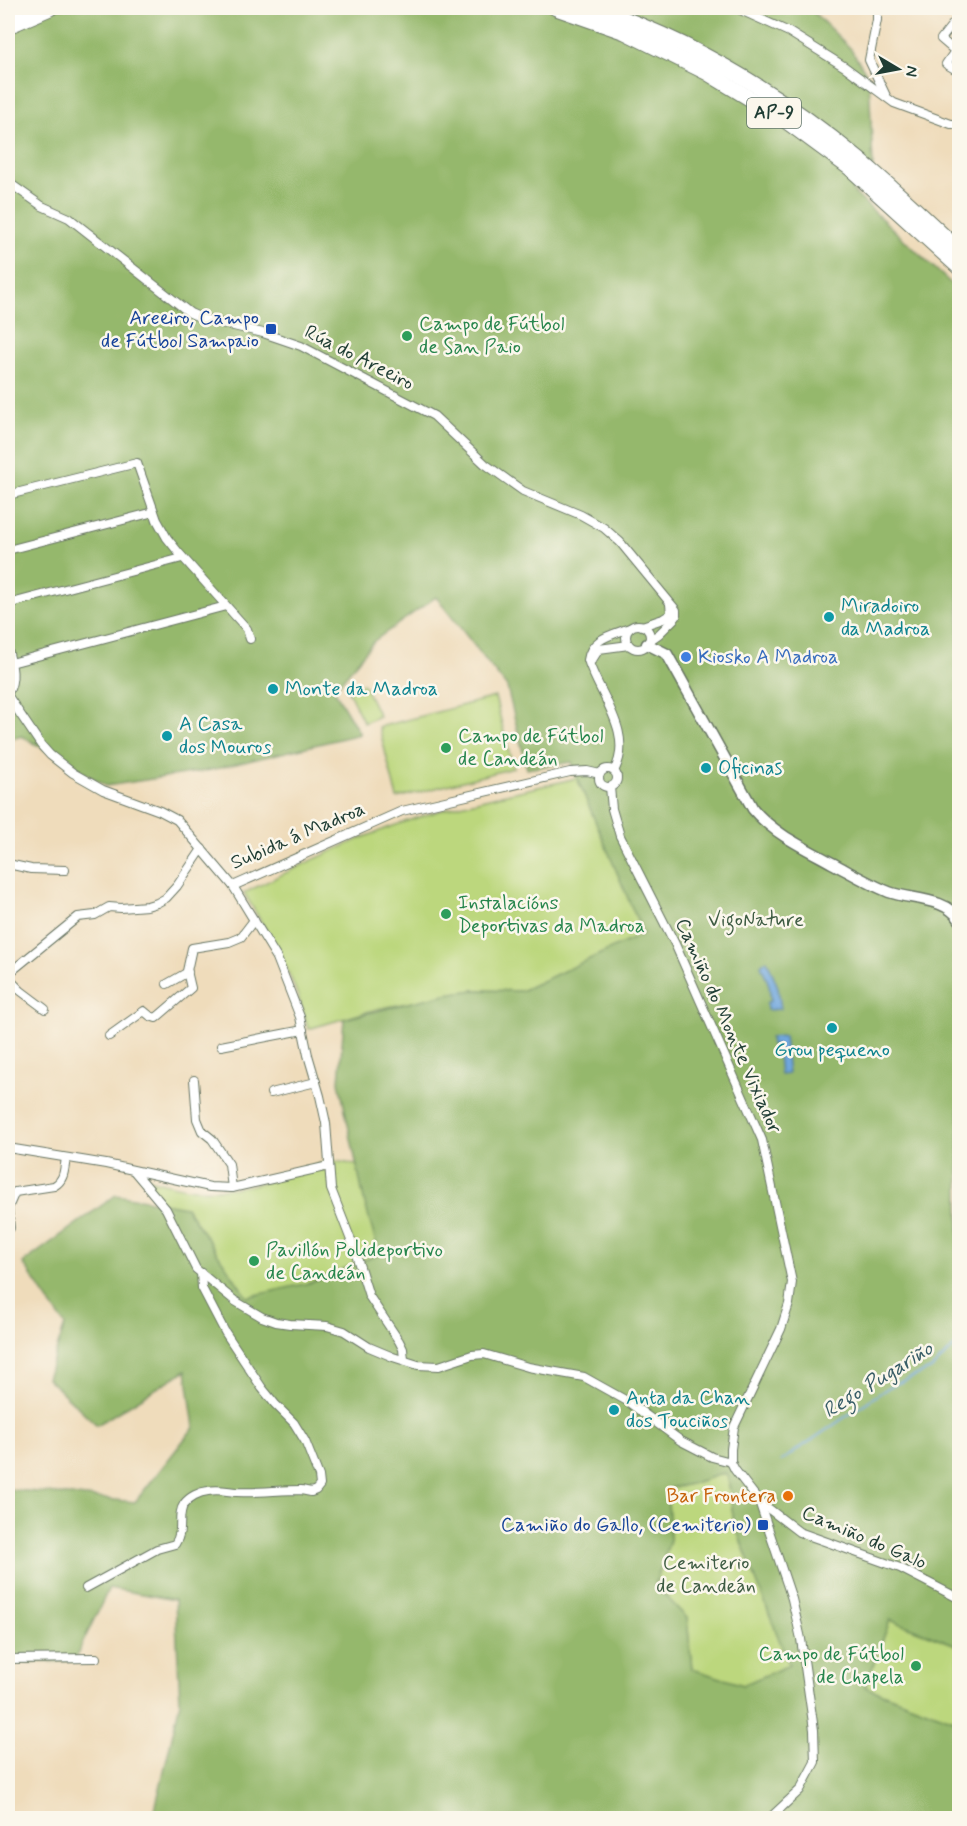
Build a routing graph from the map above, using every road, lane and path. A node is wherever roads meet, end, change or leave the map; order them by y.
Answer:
1 (16, 8) edge
2 (50, 8) edge
3 (556, 8) edge
4 (595, 8) edge
5 (736, 8) edge
6 (877, 8) edge
7 (8, 12) edge
8 (960, 15) edge
9 (8, 26) edge
10 (960, 72) edge
11 (886, 98) junction
12 (960, 124) edge
13 (8, 182) edge
14 (960, 251) edge
15 (960, 268) edge
16 (8, 495) edge
17 (154, 512) junction
18 (8, 550) edge
19 (182, 558) junction
20 (670, 603) junction
21 (8, 604) edge
22 (226, 606) junction
23 (642, 626) junction
24 (630, 628) junction
25 (250, 639) dead end
26 (648, 642) junction
27 (629, 645) junction
28 (8, 650) edge
29 (11, 663) junction
30 (591, 668) junction
31 (8, 694) edge
32 (614, 771) junction
33 (600, 774) junction
34 (610, 787) junction
35 (202, 849) junction
36 (8, 864) edge
37 (65, 870) dead end
38 (233, 886) junction
39 (254, 920) junction
40 (960, 920) edge
41 (188, 972) junction
42 (8, 976) edge
43 (167, 984) dead end
44 (45, 1009) dead end
45 (303, 1030) junction
46 (109, 1036) dead end
47 (221, 1046) dead end
48 (194, 1080) dead end
49 (316, 1082) junction
50 (271, 1093) dead end
51 (8, 1148) edge
52 (66, 1158) junction
53 (329, 1166) junction
54 (134, 1171) junction
55 (232, 1188) junction
56 (10, 1228) dead end
57 (201, 1274) junction
58 (404, 1360) junction
59 (731, 1462) junction
60 (759, 1501) junction
61 (86, 1588) dead end
62 (960, 1599) edge
63 (96, 1658) dead end
64 (8, 1659) edge
65 (770, 1818) edge

1 - 7 highway
2 - 9 highway
3 - 15 highway, AP-9
4 - 14 highway, AP-9
5 - 11 street
6 - 11 street
8 - 10 street
11 - 12 street
13 - 20 street, Rúa do Areeiro
16 - 17 street
17 - 18 street
17 - 19 street
19 - 21 street
19 - 22 street
20 - 23 street
20 - 26 street
22 - 25 street
22 - 29 street
23 - 24 street
23 - 26 street
24 - 27 street
24 - 30 street
26 - 27 street
26 - 40 street
27 - 30 street
28 - 29 street, Subida á Madroa
29 - 31 street, Subida á Madroa
30 - 32 street
31 - 35 street, Subida á Madroa
32 - 33 street, Subida á Madroa
32 - 34 street
33 - 34 street
33 - 38 street, Subida á Madroa
34 - 59 street, Camiño do Monte Vixiador
35 - 38 street, Subida á Madroa
35 - 42 street
36 - 37 street
38 - 39 street
39 - 41 street
39 - 45 street
41 - 43 street
41 - 46 street
42 - 44 street
45 - 47 street
45 - 49 street
48 - 55 street
49 - 50 street
49 - 53 street
51 - 52 street
52 - 54 street
52 - 56 street
53 - 55 street
53 - 58 street
54 - 55 street
54 - 57 street
57 - 58 street
57 - 61 street
58 - 59 street
59 - 60 street
60 - 62 street, Camiño do Galo
60 - 65 street
63 - 64 street

